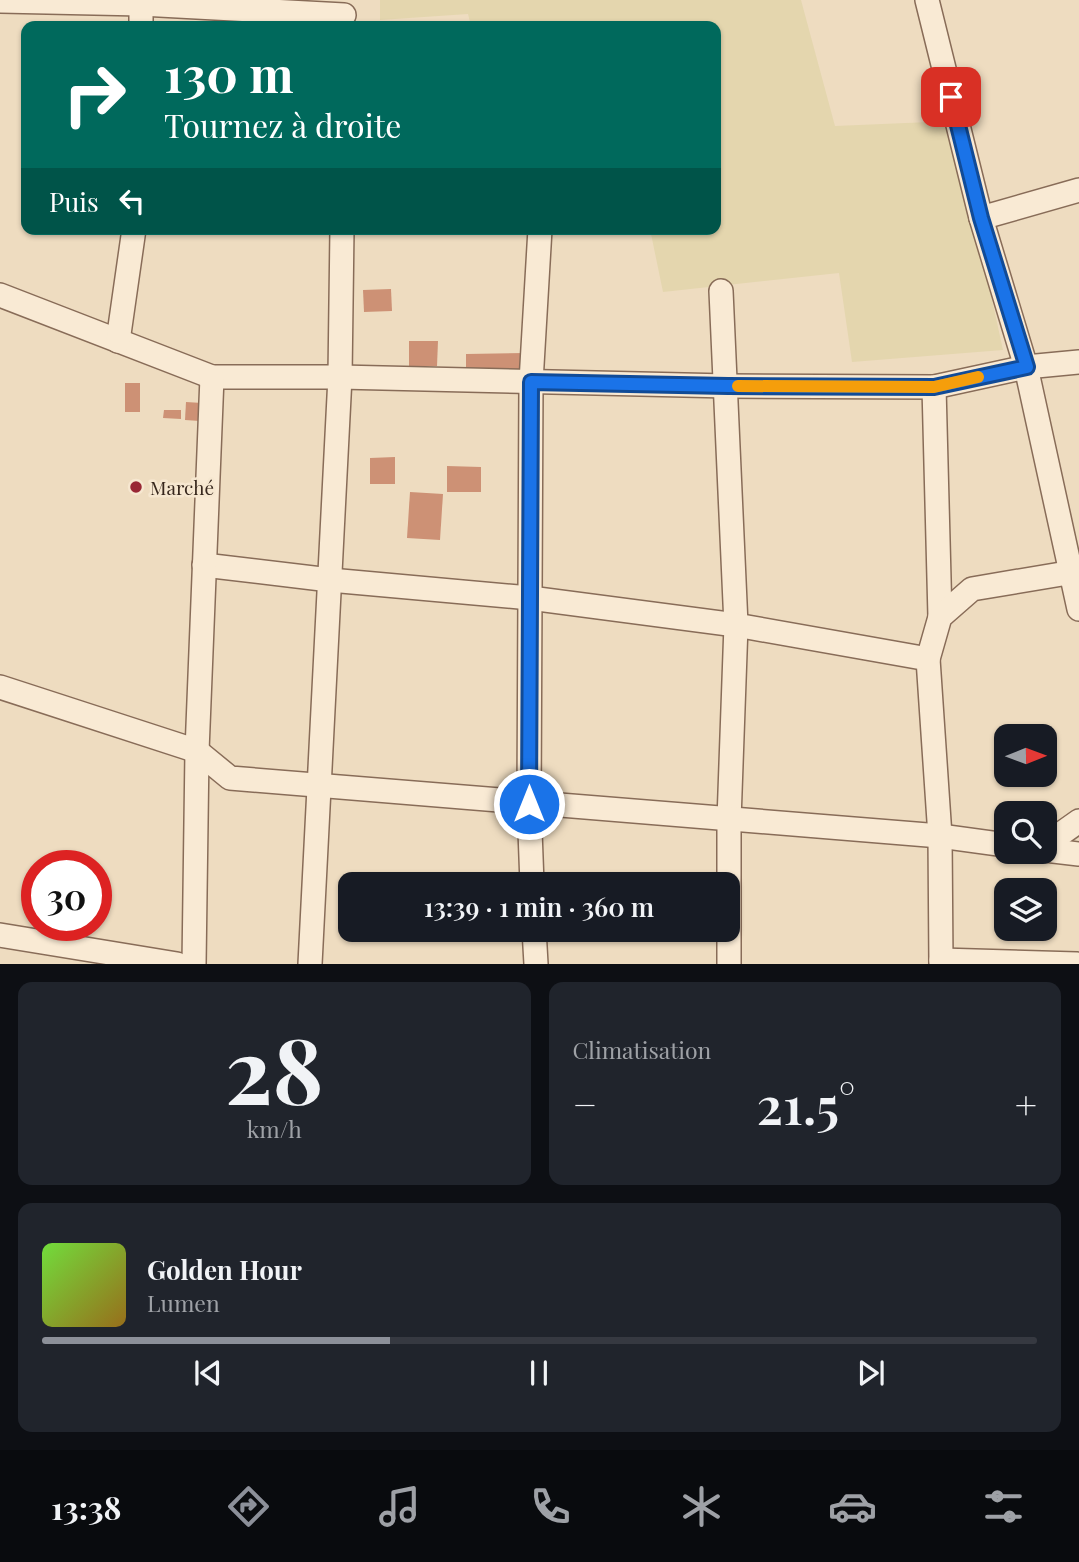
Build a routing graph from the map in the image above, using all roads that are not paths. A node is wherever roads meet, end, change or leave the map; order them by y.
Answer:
1 (927, 0) edge
2 (0, 1) edge
3 (141, 10) edge
4 (344, 14) edge
5 (1079, 190) edge
6 (981, 218) junction
7 (133, 235) edge
8 (342, 235) edge
9 (540, 235) edge
10 (721, 291) dead end
11 (0, 295) edge
12 (118, 341) junction
13 (1079, 362) edge
14 (1027, 367) junction
15 (212, 377) junction
16 (340, 377) junction
17 (531, 382) junction
18 (726, 386) junction
19 (934, 387) junction
20 (204, 565) junction
21 (1075, 571) edge
22 (330, 580) junction
23 (530, 598) junction
24 (1079, 609) edge
25 (940, 617) junction
26 (736, 625) junction
27 (928, 659) junction
28 (0, 687) edge
29 (197, 751) junction
30 (320, 786) junction
31 (529, 804) junction
32 (729, 820) junction
33 (1079, 821) edge
34 (940, 836) junction
35 (1057, 838) edge
36 (994, 843) edge
37 (1057, 849) edge
38 (1079, 854) edge
39 (532, 872) edge
40 (0, 934) edge
41 (535, 942) edge
42 (941, 962) edge
43 (177, 964) edge
44 (194, 964) edge
45 (310, 964) edge
46 (536, 964) edge
47 (729, 964) edge
48 (1077, 964) edge

1 - 6 street
2 - 3 street
3 - 4 street
5 - 6 street
6 - 14 street
7 - 12 street
8 - 16 street
9 - 17 street
10 - 18 street
11 - 12 street
12 - 15 street
13 - 14 street
14 - 19 street
14 - 21 street
15 - 16 street
15 - 20 street
16 - 17 street
16 - 22 street
17 - 18 street
17 - 23 street
18 - 19 street
18 - 26 street
19 - 25 street
20 - 22 street
20 - 29 street
21 - 24 street
21 - 25 street
22 - 23 street
22 - 30 street
23 - 26 street
23 - 31 street
25 - 27 street
26 - 27 street
26 - 32 street
27 - 34 street
28 - 29 street
29 - 30 street
29 - 44 street
30 - 31 street
30 - 45 street
31 - 32 street
31 - 39 street
32 - 34 street
32 - 47 street
33 - 35 street
34 - 36 street
34 - 42 street
37 - 38 street
40 - 43 street
41 - 46 street
42 - 48 street

